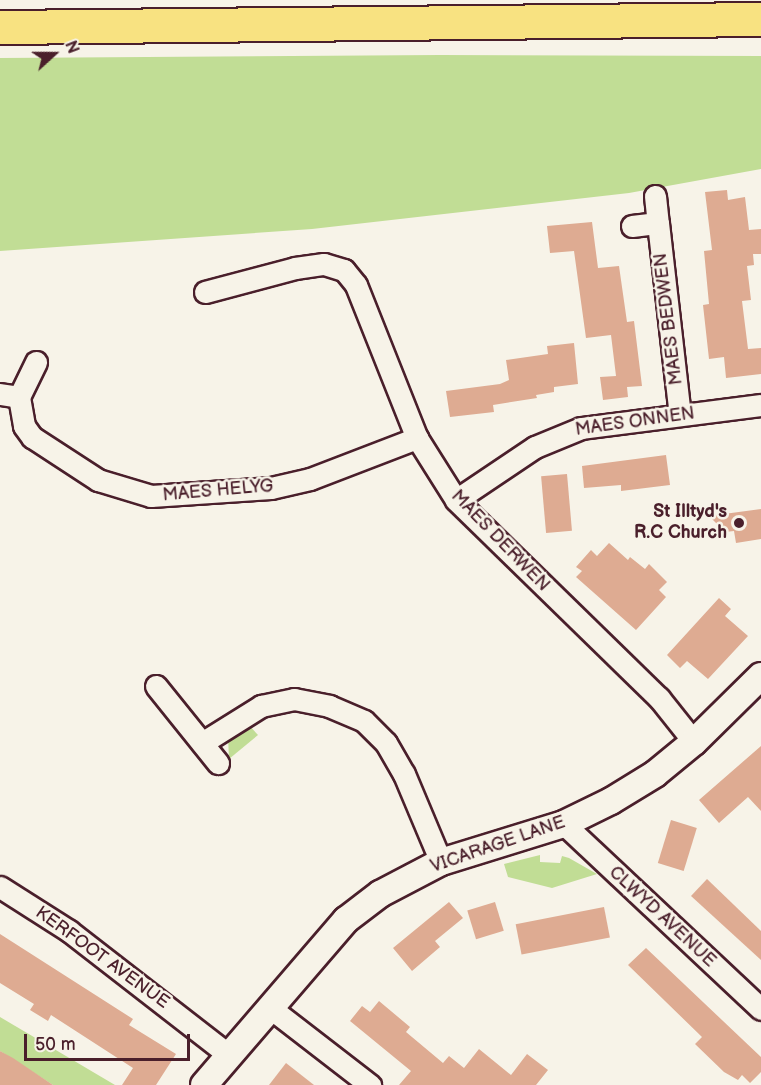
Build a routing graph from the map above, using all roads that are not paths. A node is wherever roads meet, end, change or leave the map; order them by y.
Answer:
1 (761, 18) edge
2 (0, 27) edge
3 (655, 196) dead end
4 (658, 223) junction
5 (632, 226) dead end
6 (205, 292) dead end
7 (36, 362) dead end
8 (10, 396) edge
9 (761, 405) edge
10 (680, 415) junction
11 (417, 438) junction
12 (456, 500) junction
13 (761, 676) edge
14 (156, 686) dead end
15 (694, 742) junction
16 (201, 743) junction
17 (218, 763) dead end
18 (564, 824) junction
19 (441, 861) junction
20 (0, 887) edge
21 (269, 1007) junction
22 (761, 1009) edge
23 (229, 1055) junction
24 (204, 1085) edge
25 (370, 1085) edge

1 - 2 main road
3 - 4 street, MAES BEDWEN
4 - 5 street
4 - 10 street, MAES BEDWEN
6 - 11 street, MAES DERWEN
7 - 8 street, MAES HELYG
8 - 11 street, MAES HELYG
9 - 10 street, MAES ONNEN
10 - 12 street, MAES ONNEN
11 - 12 street, MAES DERWEN
12 - 15 street, MAES DERWEN
13 - 15 street, VICARAGE LANE
14 - 16 street
15 - 18 street, VICARAGE LANE
16 - 17 street
16 - 19 street
18 - 19 street, VICARAGE LANE
18 - 22 street, CLWYD AVENUE
19 - 21 street, VICARAGE LANE
20 - 23 street, KERFOOT AVENUE
21 - 23 street, VICARAGE LANE
21 - 25 street
23 - 24 street, VICARAGE LANE

